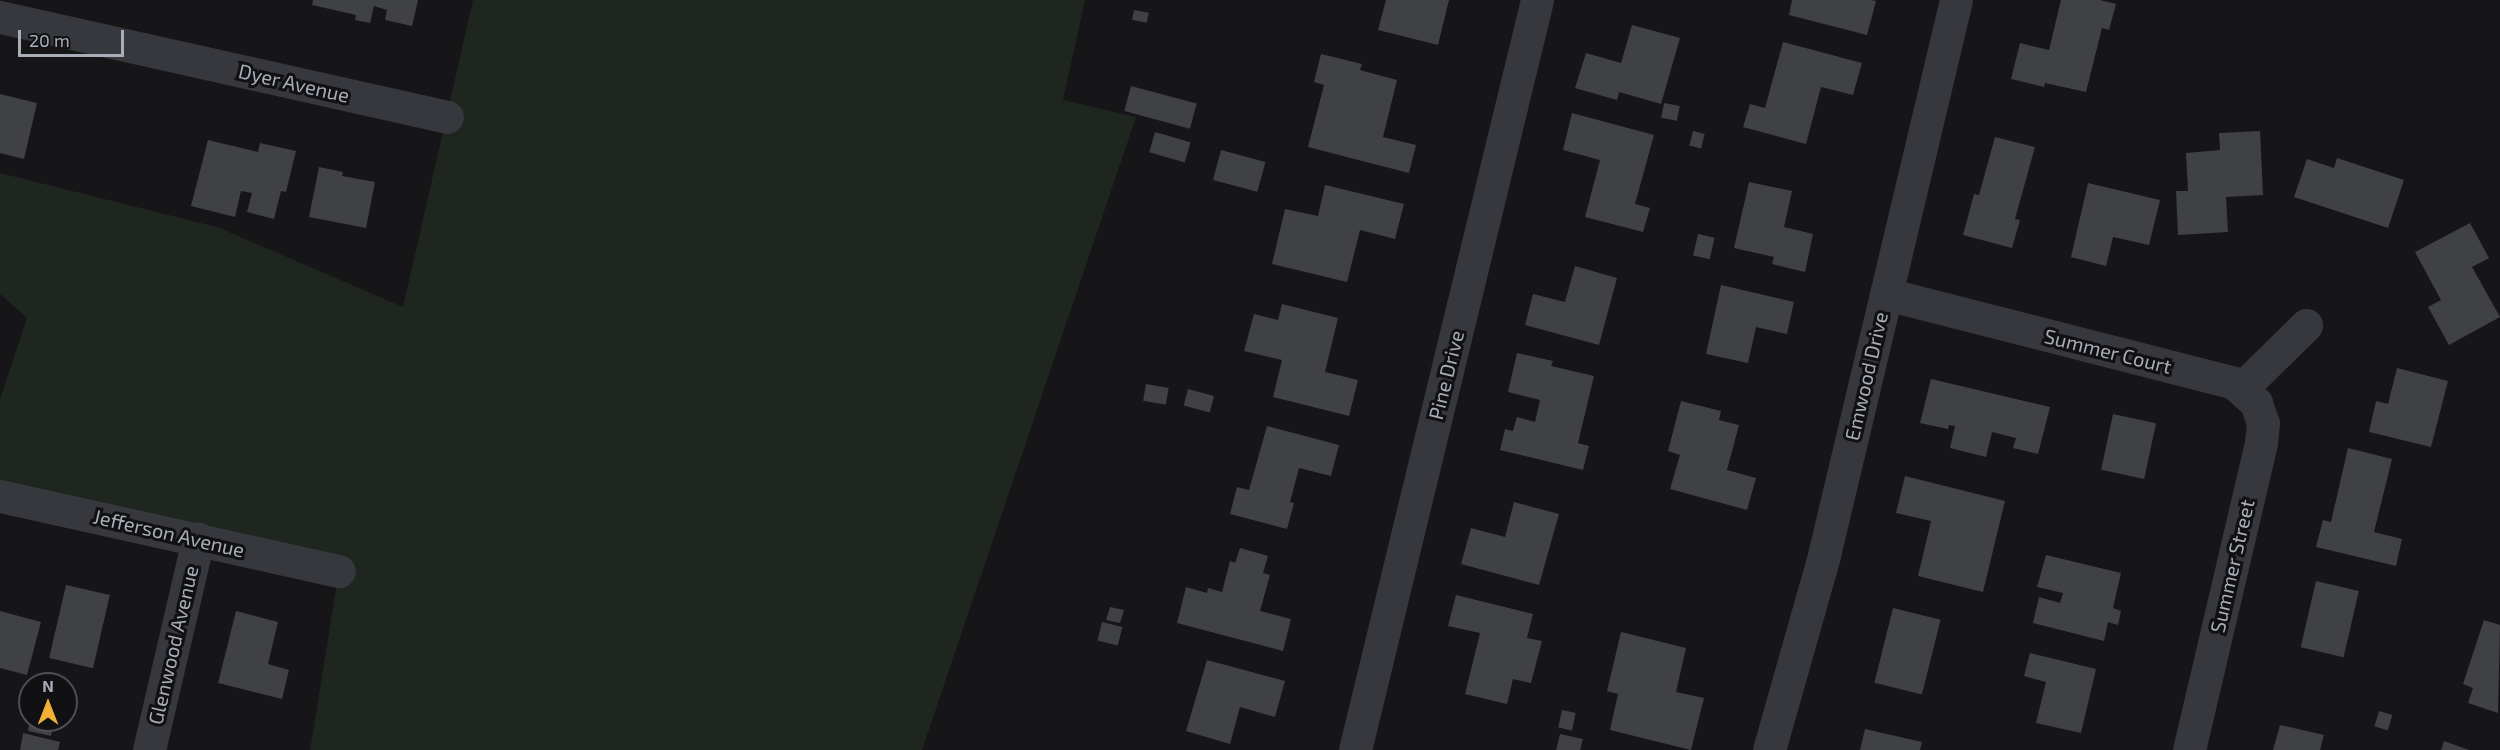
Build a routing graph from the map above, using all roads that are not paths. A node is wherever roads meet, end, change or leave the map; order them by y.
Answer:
1 (1537, 0) edge
2 (1956, 0) edge
3 (0, 17) edge
4 (447, 117) dead end
5 (1886, 294) junction
6 (2306, 325) dead end
7 (2242, 388) junction
8 (0, 496) edge
9 (198, 539) junction
10 (339, 571) dead end
11 (149, 750) edge
12 (1355, 750) edge
13 (1769, 750) edge
14 (2189, 750) edge

1 - 12 street, Pine Drive
2 - 5 street, Emwood Drive
3 - 4 street, Dyer Avenue
5 - 7 street, Summer Court
5 - 13 street, Emwood Drive
6 - 7 street
7 - 14 street, Summer Street
8 - 9 street, Jefferson Avenue
9 - 10 street, Jefferson Avenue
9 - 11 street, Glenwood Avenue

